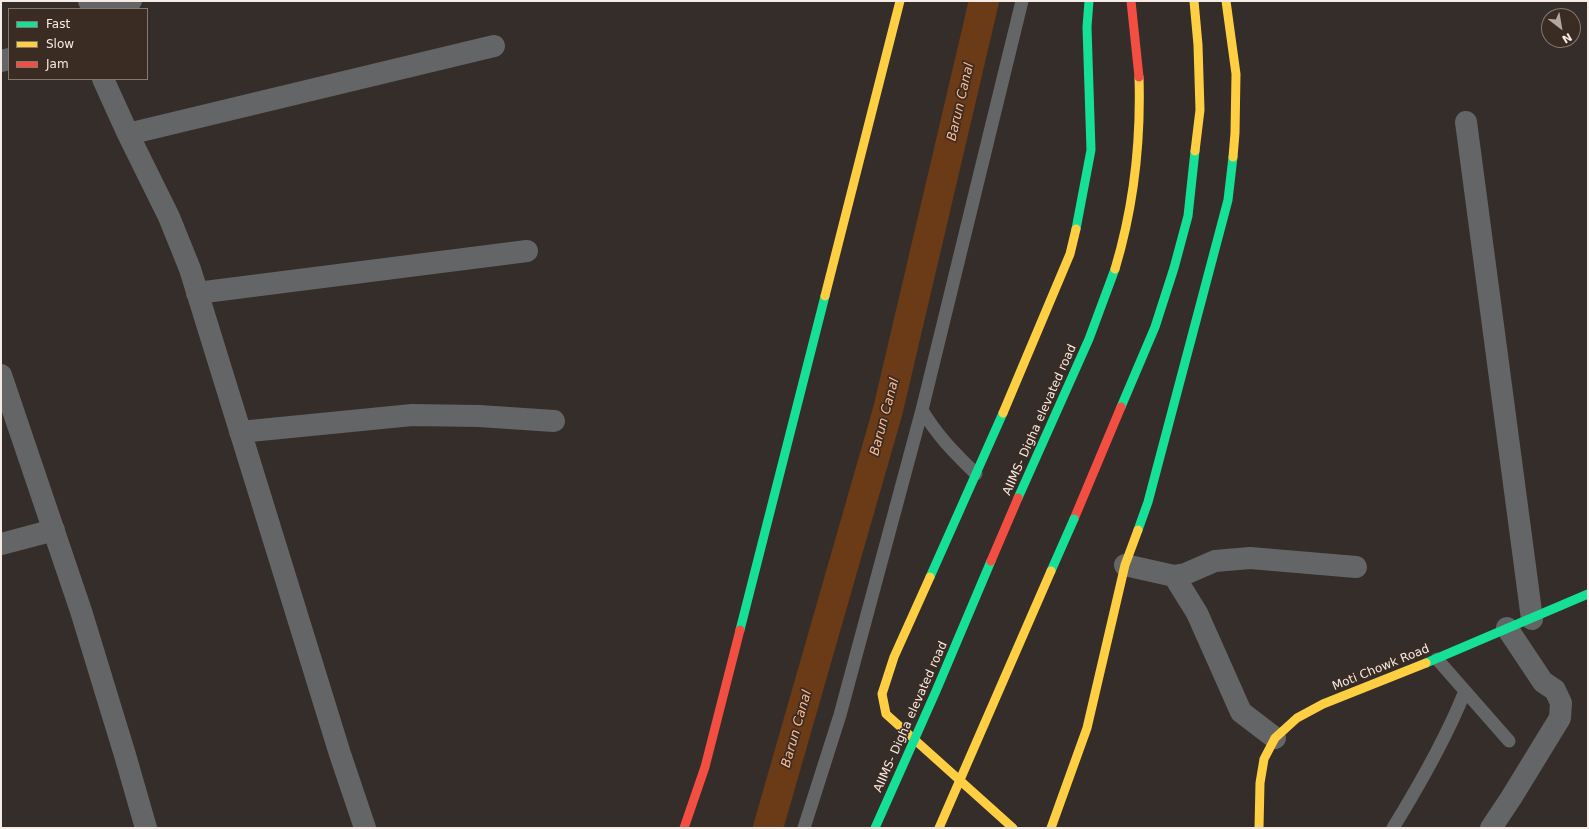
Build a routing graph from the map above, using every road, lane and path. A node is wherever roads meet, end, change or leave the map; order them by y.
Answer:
1 (131, 1) edge
2 (900, 1) edge
3 (1022, 1) edge
4 (1089, 1) edge
5 (1132, 1) edge
6 (1194, 1) edge
7 (1226, 1) edge
8 (114, 8) edge
9 (494, 46) dead end
10 (103, 80) edge
11 (1466, 122) dead end
12 (128, 134) junction
13 (527, 251) dead end
14 (197, 293) junction
15 (1, 375) edge
16 (922, 410) junction
17 (554, 421) dead end
18 (240, 432) junction
19 (976, 474) junction
20 (54, 530) junction
21 (1, 544) edge
22 (1125, 565) junction
23 (1356, 567) dead end
24 (1174, 576) junction
25 (1588, 594) edge
26 (1532, 619) junction
27 (1507, 628) junction
28 (1437, 658) junction
29 (1465, 691) junction
30 (1275, 738) junction
31 (1509, 741) dead end
32 (146, 828) edge
33 (365, 828) edge
34 (684, 828) edge
35 (804, 828) edge
36 (875, 828) edge
37 (939, 828) edge
38 (1013, 828) edge
39 (1051, 828) edge
40 (1259, 828) edge
41 (1393, 828) edge
42 (1491, 828) edge

1 - 8 street
2 - 34 main road
3 - 16 lane
4 - 19 main road
5 - 36 main road, AIIMS- Digha elevated road, bridge
6 - 37 main road, bridge
7 - 22 main road
9 - 12 street
10 - 12 street
11 - 26 street
12 - 14 street
13 - 14 street
14 - 18 street
15 - 20 street
16 - 19 lane
16 - 35 lane
17 - 18 street
18 - 33 street
19 - 38 main road
20 - 21 street
20 - 32 street
22 - 24 street
22 - 39 main road
23 - 24 street
24 - 30 street
25 - 26 main road, Moti Chowk Road
26 - 27 main road, Moti Chowk Road
27 - 28 main road, Moti Chowk Road
27 - 42 street
28 - 29 lane
28 - 30 main road, Moti Chowk Road
29 - 31 lane
29 - 41 lane
30 - 40 main road, Moti Chowk Road

